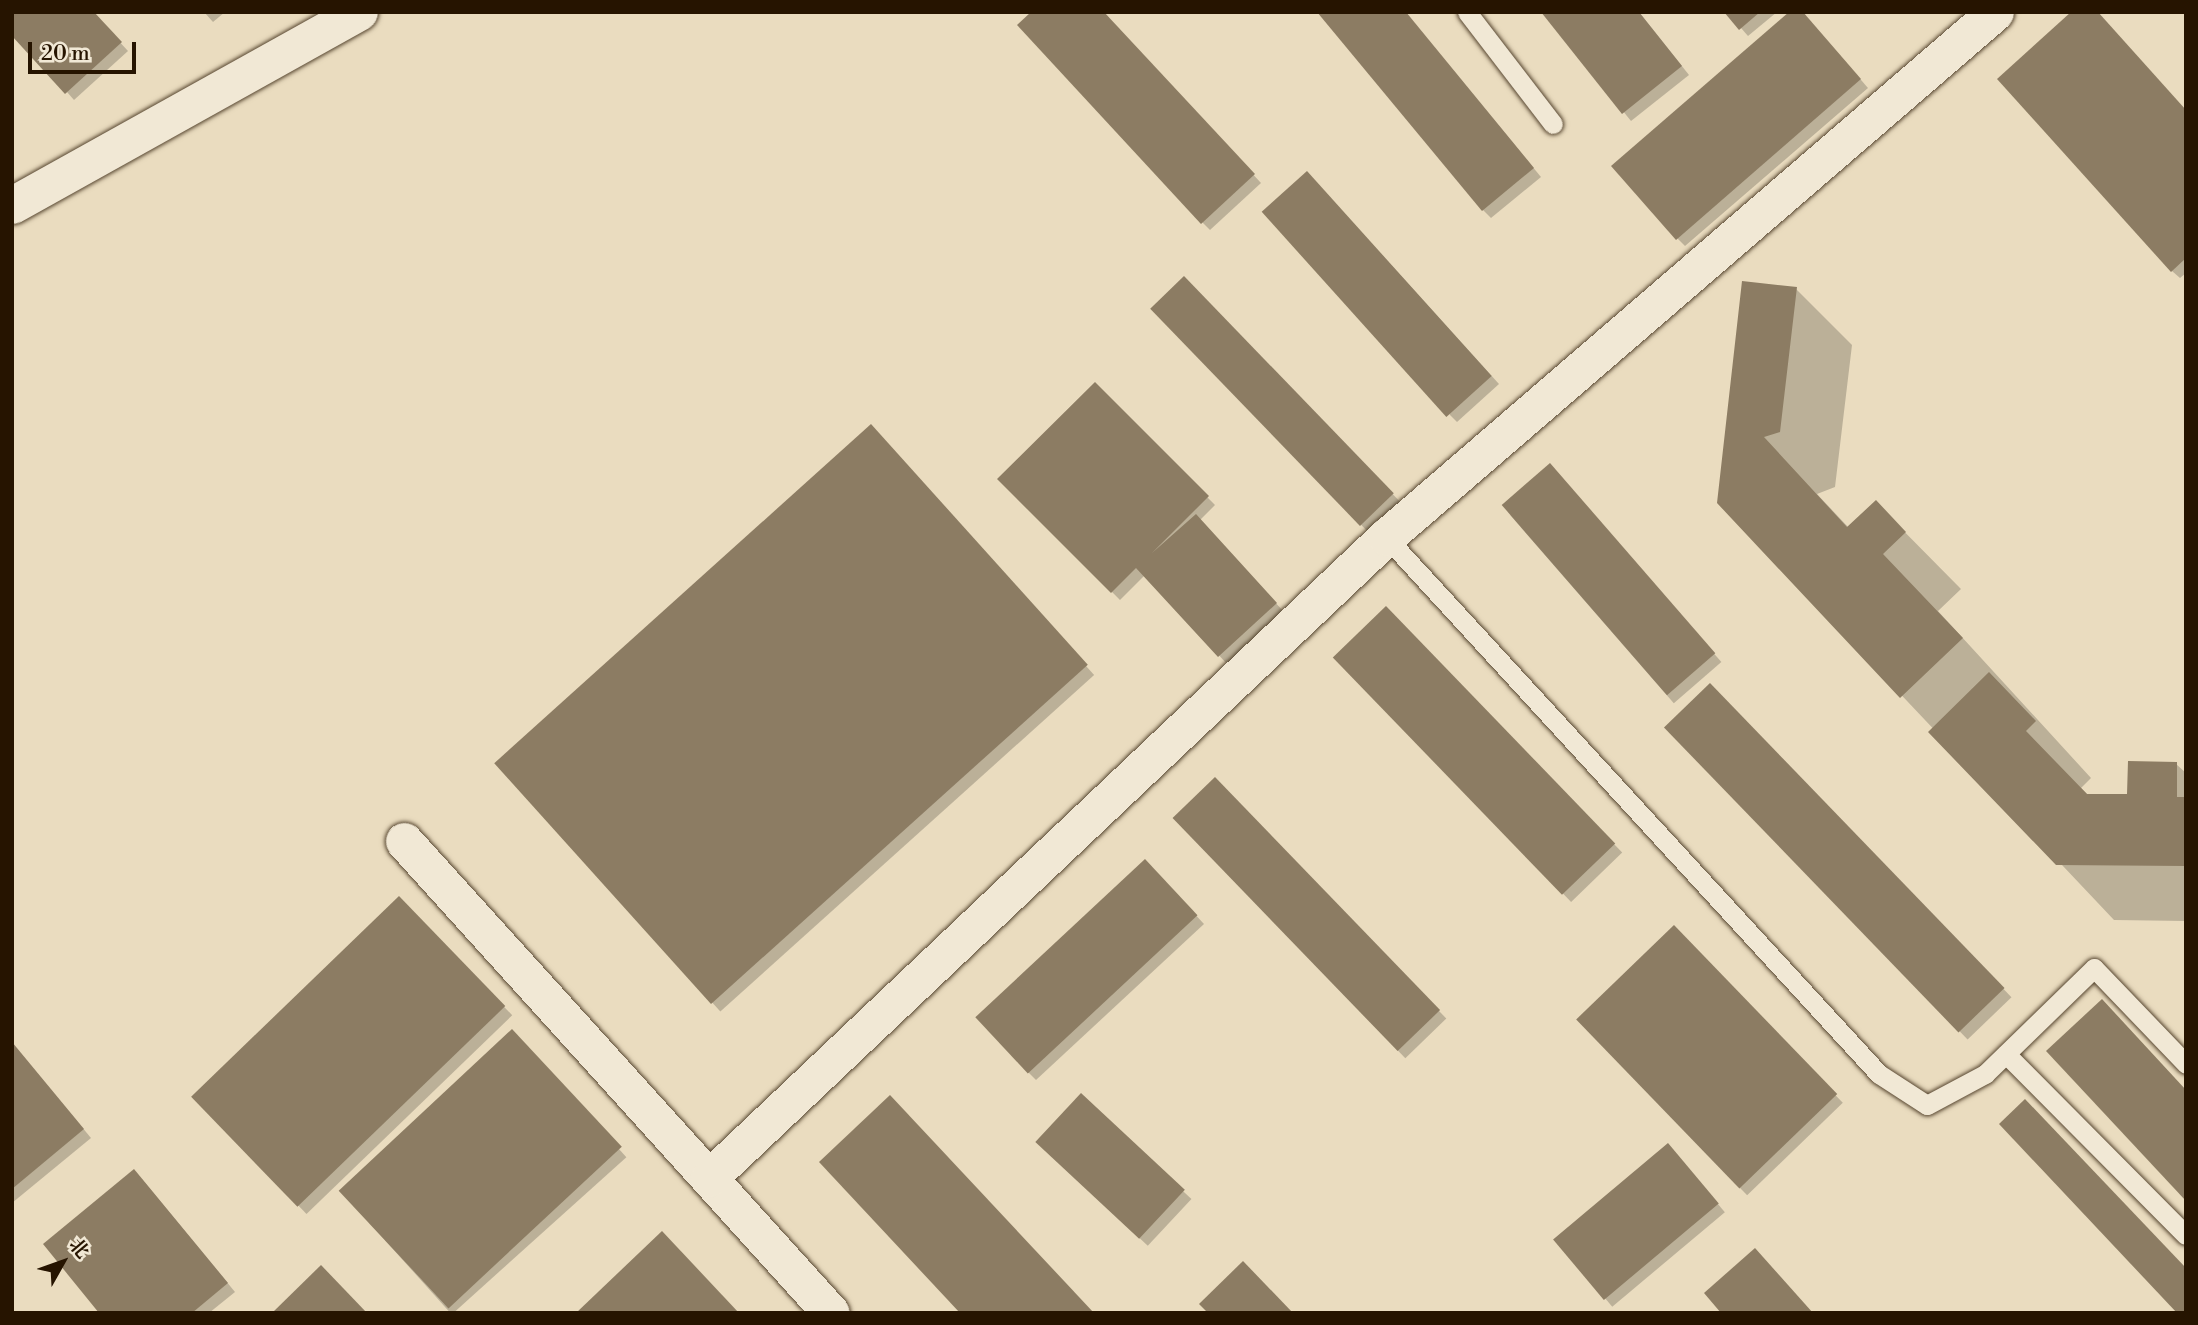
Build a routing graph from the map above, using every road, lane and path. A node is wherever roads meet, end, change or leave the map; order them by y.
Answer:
1 (359, 12) edge
2 (1467, 12) edge
3 (1995, 12) edge
4 (1553, 124) dead end
5 (12, 205) edge
6 (1386, 537) junction
7 (404, 841) dead end
8 (2006, 1054) junction
9 (2186, 1064) edge
10 (709, 1178) junction
11 (2186, 1235) edge
12 (831, 1313) edge

1 - 5 street
2 - 4 lane
3 - 6 street
6 - 8 lane
6 - 10 street
7 - 10 street
8 - 9 lane
8 - 11 lane
10 - 12 street

